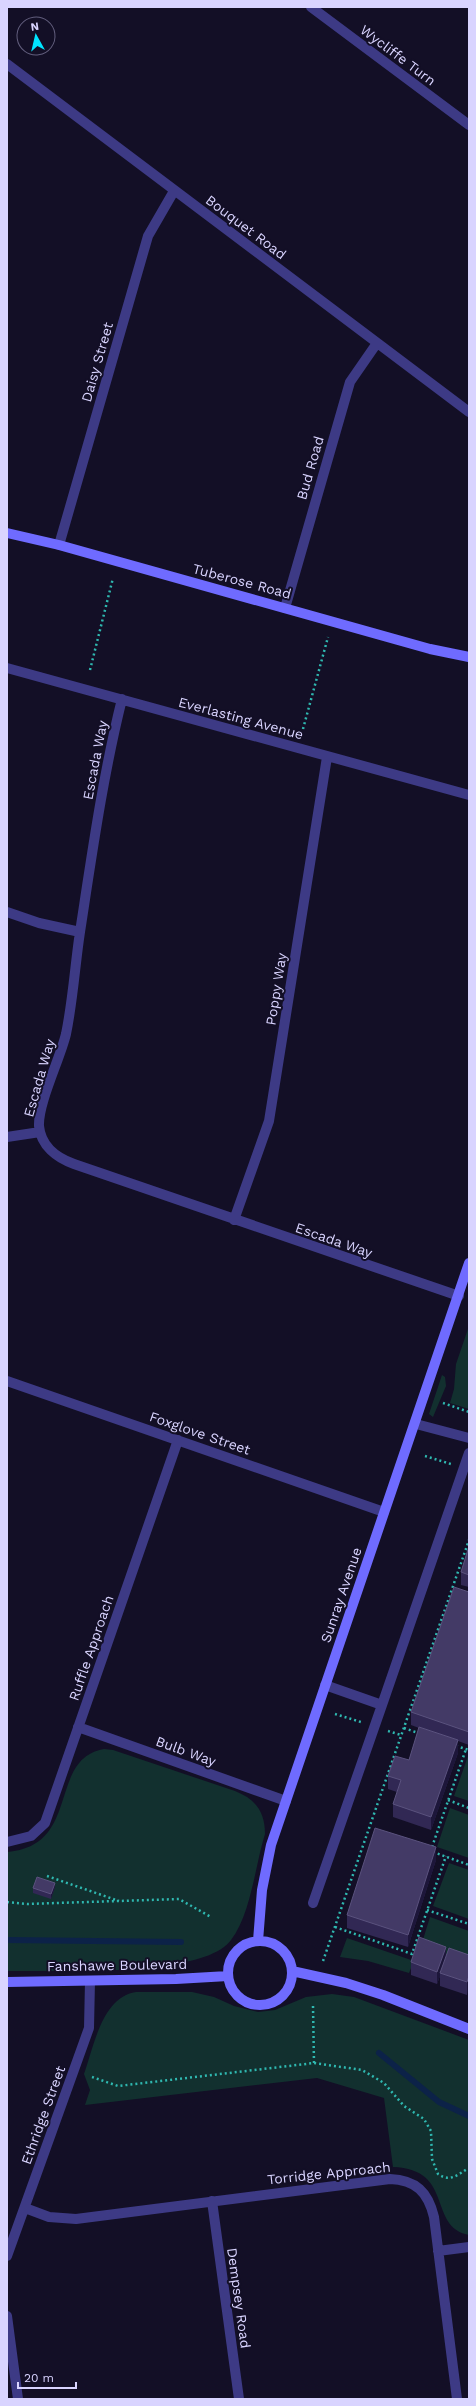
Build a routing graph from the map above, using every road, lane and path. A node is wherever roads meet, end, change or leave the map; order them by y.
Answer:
1 (311, 7) edge
2 (7, 64) edge
3 (469, 125) edge
4 (174, 192) junction
5 (377, 343) junction
6 (469, 412) edge
7 (7, 533) edge
8 (59, 546) junction
9 (113, 578) dead end
10 (285, 608) junction
11 (328, 638) dead end
12 (469, 657) edge
13 (7, 668) edge
14 (90, 670) dead end
15 (122, 700) junction
16 (303, 729) dead end
17 (327, 757) junction
18 (469, 794) edge
19 (7, 912) edge
20 (80, 932) junction
21 (40, 1132) junction
22 (7, 1137) edge
23 (234, 1220) junction
24 (469, 1263) edge
25 (459, 1296) junction
26 (7, 1381) edge
27 (443, 1403) dead end
28 (469, 1412) edge
29 (416, 1424) junction
30 (469, 1438) edge
31 (178, 1440) junction
32 (469, 1453) edge
33 (425, 1456) dead end
34 (464, 1468) junction
35 (384, 1512) junction
36 (469, 1540) edge
37 (453, 1587) junction
38 (458, 1589) edge
39 (325, 1685) junction
40 (382, 1705) junction
41 (78, 1727) junction
42 (404, 1728) junction
43 (425, 1735) edge
44 (452, 1745) edge
45 (467, 1750) edge
46 (448, 1800) junction
47 (286, 1801) junction
48 (469, 1808) edge
49 (369, 1830) junction
50 (376, 1832) edge
51 (7, 1842) edge
52 (446, 1856) junction
53 (469, 1865) edge
54 (47, 1876) dead end
55 (120, 1901) junction
56 (7, 1902) edge
57 (313, 1903) dead end
58 (427, 1910) junction
59 (211, 1917) dead end
60 (469, 1924) edge
61 (335, 1927) junction
62 (258, 1941) junction
63 (323, 1961) dead end
64 (292, 1971) junction
65 (228, 1976) junction
66 (90, 1980) junction
67 (7, 1982) edge
68 (313, 2006) dead end
69 (469, 2029) edge
70 (314, 2063) junction
71 (92, 2077) dead end
72 (469, 2168) edge
73 (212, 2201) junction
74 (25, 2208) junction
75 (469, 2247) edge
76 (438, 2251) junction
77 (7, 2256) edge
78 (7, 2316) edge
79 (18, 2399) edge
80 (239, 2399) edge
81 (457, 2399) edge

1 - 3 street, Wycliffe Turn
2 - 4 street, Bouquet Road
4 - 5 street, Bouquet Road
4 - 8 street, Daisy Street
5 - 6 street, Bouquet Road
5 - 10 street, Bud Road
7 - 8 street, Tuberose Road
8 - 10 street, Tuberose Road
9 - 14 path
10 - 12 street, Tuberose Road
11 - 16 path
13 - 15 street, Everlasting Avenue
15 - 17 street, Everlasting Avenue
15 - 20 street, Escada Way
17 - 18 street, Everlasting Avenue
17 - 23 street, Poppy Way
19 - 20 street
20 - 21 street, Escada Way
21 - 22 street
21 - 23 street, Escada Way
23 - 25 street, Escada Way
24 - 25 street, Sunray Avenue
25 - 29 street, Sunray Avenue
26 - 31 street, Foxglove Street
27 - 28 path
29 - 30 street
29 - 35 street, Sunray Avenue
31 - 35 street, Foxglove Street
31 - 41 street, Ruffle Approach
32 - 34 street
33 - 34 path
34 - 40 street
35 - 39 street, Sunray Avenue
36 - 37 path
37 - 38 path
37 - 42 path
39 - 40 street
39 - 47 street, Sunray Avenue
40 - 57 street
41 - 47 street, Bulb Way
41 - 51 street, Ruffle Approach
42 - 43 path
42 - 49 path
44 - 45 path
45 - 46 path
46 - 48 path
46 - 52 path
47 - 62 street, Sunray Avenue
49 - 50 path
49 - 61 path
52 - 53 path
52 - 58 path
54 - 55 path
55 - 56 path
55 - 59 path
58 - 60 path
58 - 61 path
61 - 63 path
62 - 64 street
62 - 65 street
64 - 65 street
64 - 69 street
65 - 66 street, Fanshawe Boulevard
66 - 67 street, Fanshawe Boulevard
66 - 74 street, Ethridge Street
68 - 70 path
70 - 71 path
70 - 72 path
73 - 74 street, Torridge Approach
73 - 76 street, Torridge Approach
73 - 80 street, Dempsey Road
74 - 77 street, Ethridge Street
75 - 76 street
76 - 81 street, Torridge Approach
78 - 79 street

